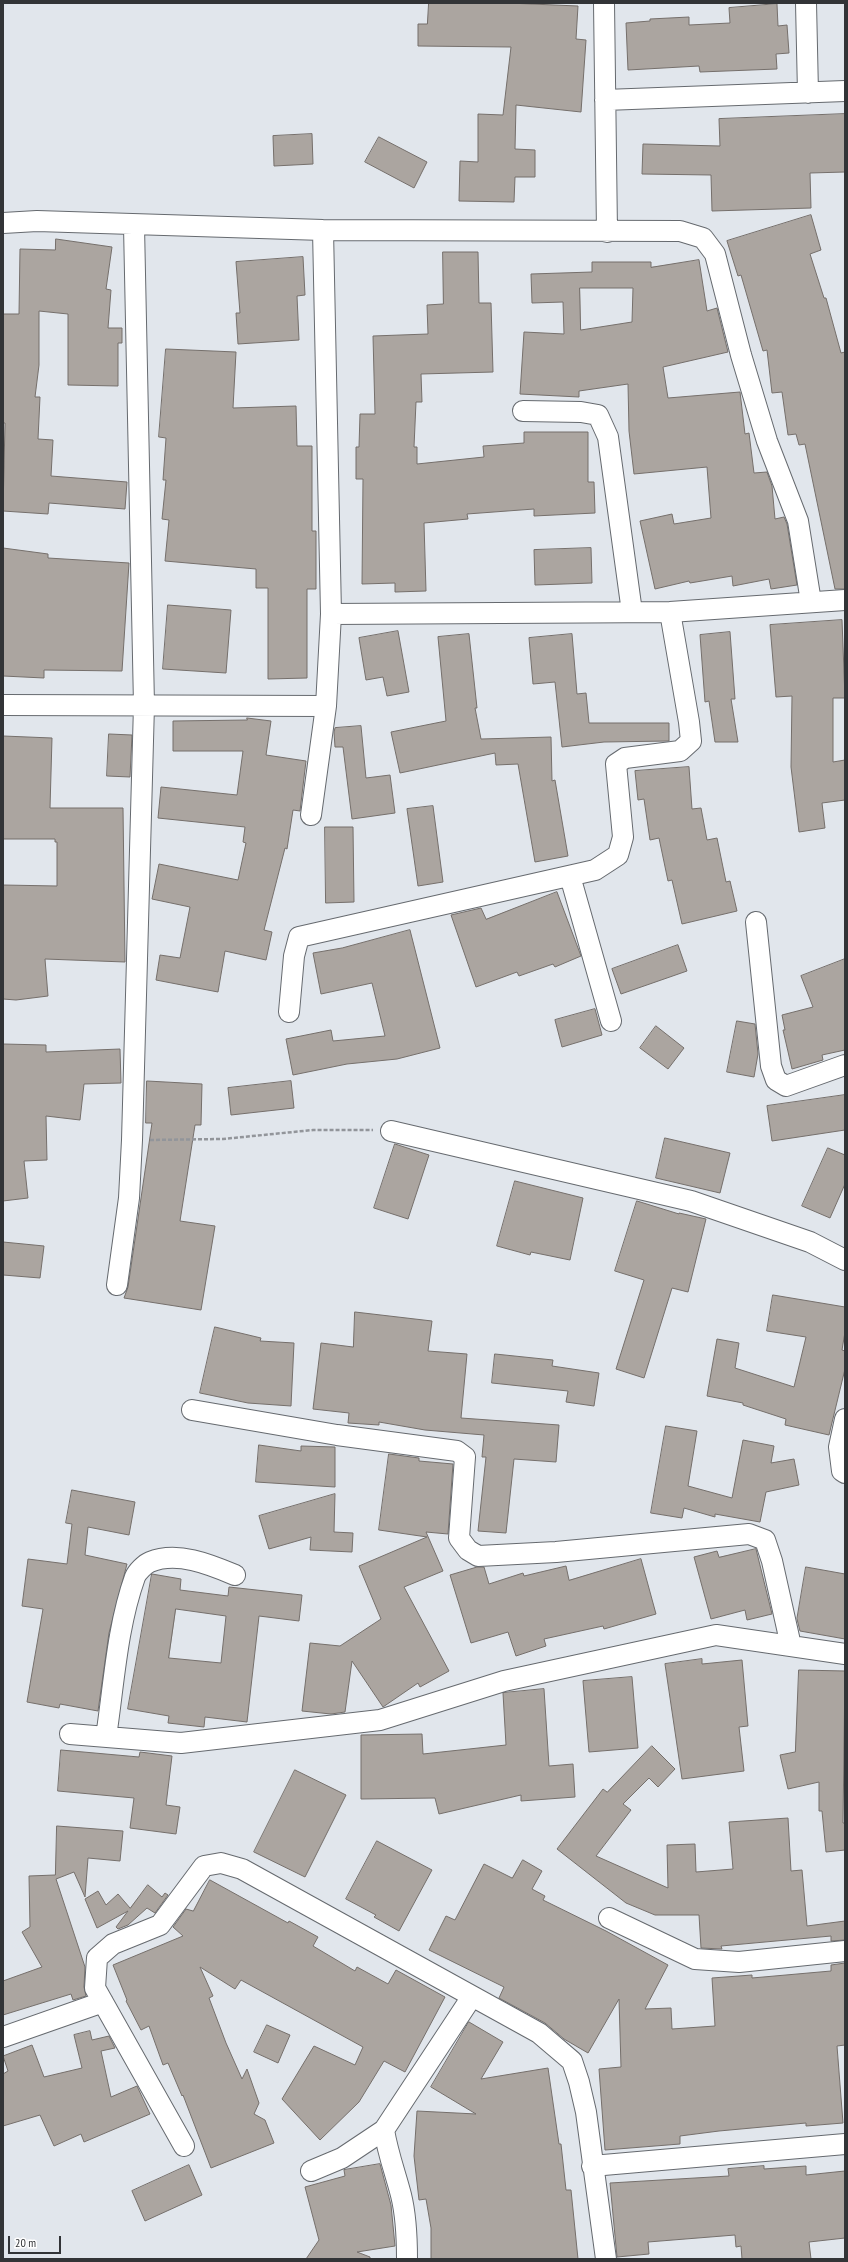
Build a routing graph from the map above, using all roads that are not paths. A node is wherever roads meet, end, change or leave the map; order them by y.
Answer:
1 (604, 3) edge
2 (806, 3) edge
3 (845, 91) edge
4 (808, 93) junction
5 (605, 100) junction
6 (3, 223) edge
7 (134, 226) junction
8 (323, 230) junction
9 (607, 232) junction
10 (523, 411) dead end
11 (845, 600) edge
12 (811, 602) junction
13 (632, 612) junction
14 (670, 612) junction
15 (331, 614) junction
16 (3, 705) edge
17 (144, 705) junction
18 (326, 706) junction
19 (311, 815) dead end
20 (570, 876) junction
21 (756, 922) dead end
22 (288, 1012) dead end
23 (611, 1021) dead end
24 (845, 1066) edge
25 (391, 1131) road end
26 (845, 1260) edge
27 (117, 1285) dead end
28 (192, 1410) dead end
29 (845, 1419) edge
30 (845, 1473) edge
31 (235, 1575) dead end
32 (791, 1646) junction
33 (845, 1654) edge
34 (70, 1734) dead end
35 (106, 1737) junction
36 (608, 1918) dead end
37 (845, 1950) edge
38 (472, 1998) junction
39 (103, 2002) junction
40 (3, 2037) edge
41 (384, 2130) junction
42 (845, 2144) edge
43 (184, 2146) dead end
44 (592, 2166) junction
45 (311, 2171) dead end
46 (407, 2259) edge
47 (606, 2259) edge

1 - 5 street
2 - 4 street
3 - 4 street
4 - 5 street
5 - 9 street
6 - 7 street
7 - 8 street
7 - 17 street
8 - 9 street
8 - 15 street
9 - 12 street
10 - 13 street
11 - 12 street
12 - 14 street
13 - 14 street
13 - 15 street
14 - 20 street
15 - 18 street
16 - 17 street
17 - 18 street
17 - 27 street
18 - 19 street
20 - 22 street
20 - 23 street
21 - 24 street
25 - 26 street
28 - 32 street
29 - 30 street
31 - 35 street
32 - 33 street
32 - 35 street
34 - 35 street
36 - 37 street
38 - 39 street
38 - 41 street
38 - 44 street
39 - 40 street
39 - 43 street
41 - 45 street
41 - 46 street
42 - 44 street
44 - 47 street

